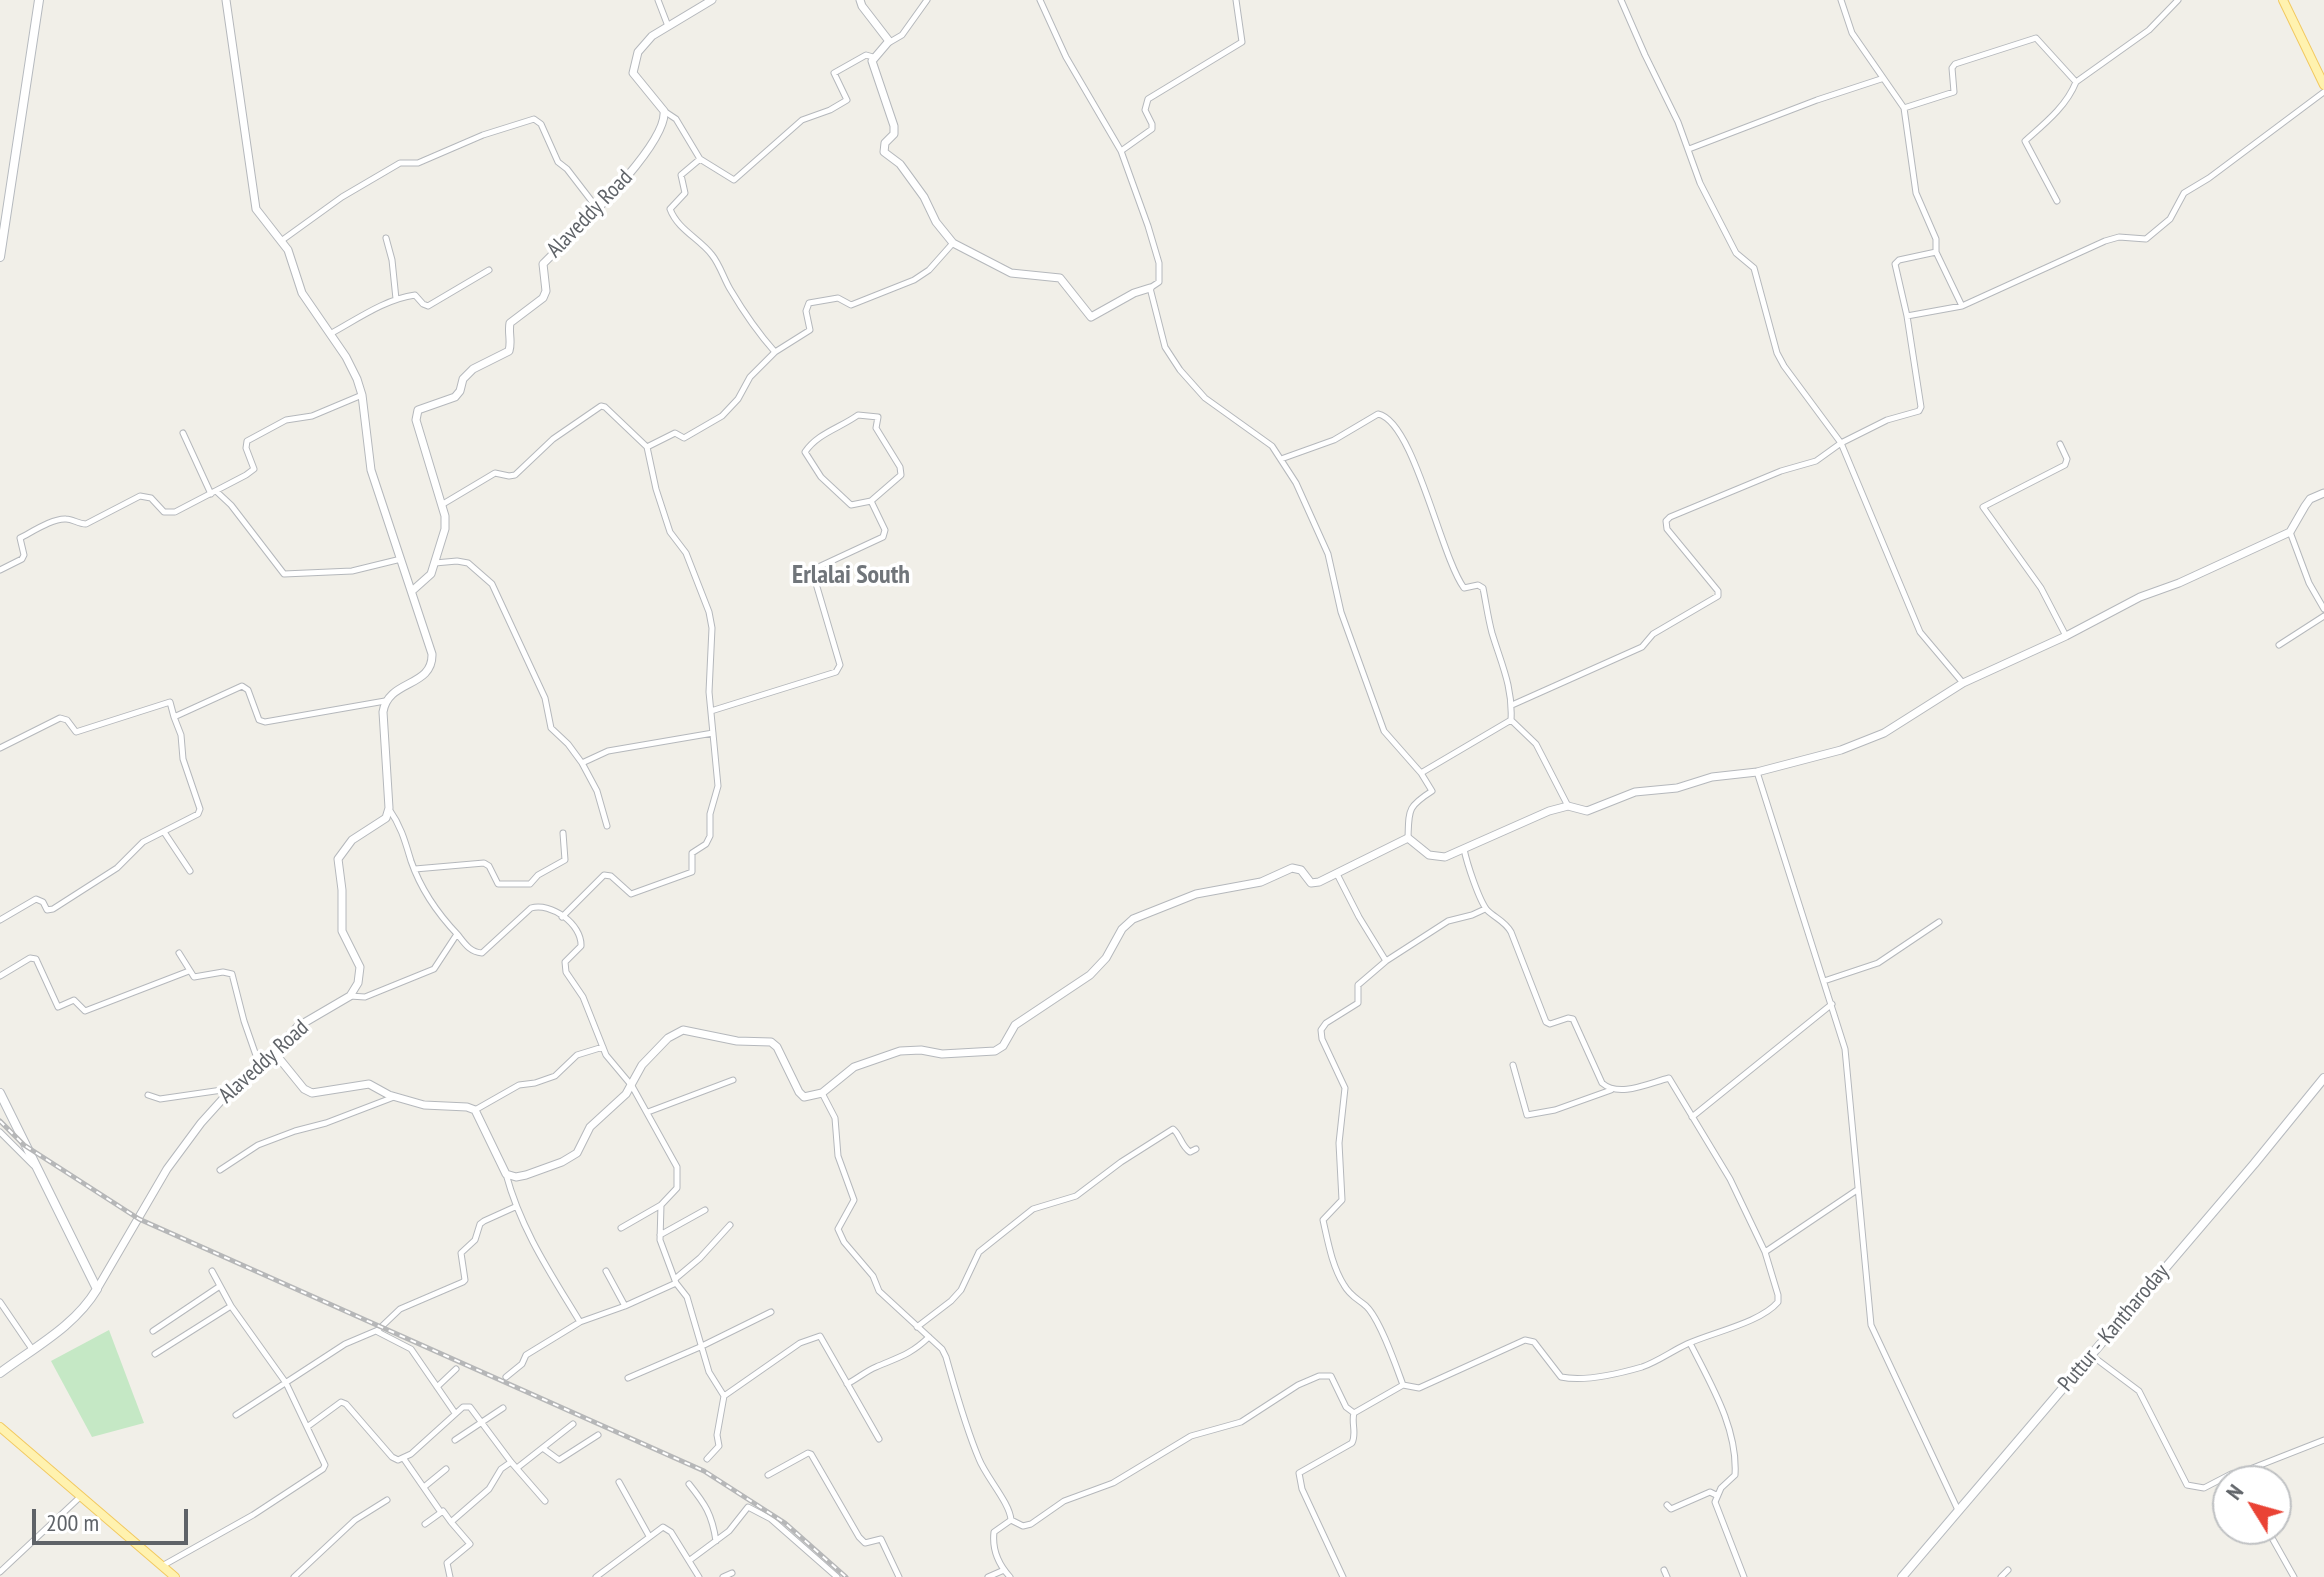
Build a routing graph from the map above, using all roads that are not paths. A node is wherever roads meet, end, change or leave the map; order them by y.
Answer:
1 (39, 0) edge
2 (226, 0) edge
3 (658, 0) edge
4 (712, 0) edge
5 (860, 0) edge
6 (927, 0) edge
7 (1040, 0) edge
8 (1236, 0) edge
9 (1621, 0) edge
10 (1841, 0) edge
11 (2178, 0) edge
12 (2283, 0) edge
13 (668, 26) junction
14 (889, 42) junction
15 (873, 57) junction
16 (1881, 79) junction
17 (2076, 82) junction
18 (2324, 85) edge
19 (2324, 92) edge
20 (1904, 108) junction
21 (664, 111) junction
22 (1689, 149) junction
23 (1121, 151) junction
24 (700, 159) junction
25 (2057, 201) dead end
26 (597, 208) junction
27 (386, 238) dead end
28 (280, 241) junction
29 (953, 243) junction
30 (1936, 252) junction
31 (0, 257) edge
32 (489, 270) dead end
33 (1150, 288) junction
34 (396, 299) junction
35 (1962, 306) junction
36 (1907, 316) junction
37 (330, 334) junction
38 (775, 352) junction
39 (362, 395) junction
40 (183, 433) dead end
41 (1841, 443) junction
42 (2060, 444) dead end
43 (647, 447) junction
44 (1281, 459) junction
45 (213, 492) junction
46 (2324, 493) edge
47 (871, 501) junction
48 (443, 504) junction
49 (2290, 532) junction
50 (401, 559) junction
51 (435, 563) junction
52 (0, 570) edge
53 (412, 591) junction
54 (2324, 609) edge
55 (2324, 616) edge
56 (2066, 636) junction
57 (2279, 645) dead end
58 (1963, 683) junction
59 (385, 701) junction
60 (1512, 705) junction
61 (711, 711) junction
62 (174, 717) junction
63 (1511, 720) junction
64 (713, 733) junction
65 (0, 748) edge
66 (582, 763) junction
67 (1757, 772) junction
68 (1421, 773) junction
69 (1568, 806) junction
70 (389, 808) junction
71 (607, 826) dead end
72 (164, 832) junction
73 (563, 833) dead end
74 (1408, 838) junction
75 (1464, 849) junction
76 (415, 869) junction
77 (190, 871) dead end
78 (1337, 874) junction
79 (1485, 909) junction
80 (562, 917) junction
81 (0, 920) edge
82 (1939, 922) dead end
83 (457, 934) junction
84 (179, 953) dead end
85 (1386, 961) junction
86 (189, 971) junction
87 (0, 976) edge
88 (1824, 981) junction
89 (350, 996) junction
90 (1832, 1004) junction
91 (603, 1047) junction
92 (274, 1052) junction
93 (259, 1064) junction
94 (1513, 1065) dead end
95 (2324, 1078) edge
96 (733, 1080) dead end
97 (632, 1086) junction
98 (230, 1089) junction
99 (1612, 1089) junction
100 (0, 1093) edge
101 (822, 1093) junction
102 (148, 1095) dead end
103 (394, 1097) junction
104 (475, 1110) junction
105 (648, 1112) junction
106 (1692, 1117) junction
107 (0, 1132) edge
108 (1196, 1149) dead end
109 (36, 1169) junction
110 (220, 1170) dead end
111 (506, 1174) junction
112 (1857, 1190) junction
113 (661, 1205) junction
114 (515, 1207) junction
115 (705, 1210) dead end
116 (730, 1225) dead end
117 (621, 1228) dead end
118 (660, 1235) junction
119 (1765, 1252) junction
120 (212, 1271) dead end
121 (606, 1271) dead end
122 (676, 1281) junction
123 (220, 1286) junction
124 (97, 1289) junction
125 (0, 1302) edge
126 (231, 1306) junction
127 (625, 1306) junction
128 (771, 1312) dead end
129 (580, 1322) junction
130 (917, 1327) junction
131 (153, 1331) dead end
132 (375, 1331) junction
133 (929, 1337) junction
134 (1690, 1343) junction
135 (700, 1347) junction
136 (32, 1349) junction
137 (155, 1354) dead end
138 (2091, 1355) junction
139 (456, 1369) dead end
140 (0, 1373) edge
141 (506, 1377) dead end
142 (628, 1378) dead end
143 (286, 1383) junction
144 (847, 1384) junction
145 (1403, 1385) junction
146 (437, 1387) junction
147 (724, 1396) junction
148 (503, 1408) dead end
149 (455, 1413) junction
150 (1354, 1413) junction
151 (236, 1415) dead end
152 (482, 1422) junction
153 (573, 1424) dead end
154 (0, 1427) edge
155 (307, 1427) junction
156 (598, 1435) dead end
157 (879, 1439) dead end
158 (455, 1440) dead end
159 (2324, 1440) edge
160 (544, 1449) junction
161 (404, 1459) junction
162 (707, 1459) dead end
163 (511, 1462) junction
164 (2260, 1465) edge
165 (517, 1468) junction
166 (446, 1469) dead end
167 (768, 1475) dead end
168 (619, 1482) dead end
169 (689, 1484) dead end
170 (2212, 1484) edge
171 (424, 1487) junction
172 (1716, 1495) junction
173 (80, 1497) junction
174 (387, 1500) dead end
175 (545, 1501) dead end
176 (1667, 1505) dead end
177 (440, 1511) junction
178 (1958, 1511) junction
179 (1011, 1520) junction
180 (451, 1522) junction
181 (425, 1524) dead end
182 (649, 1536) junction
183 (716, 1541) junction
184 (2276, 1545) edge
185 (690, 1560) junction
186 (162, 1566) junction
187 (1004, 1570) junction
188 (1664, 1570) dead end
189 (2008, 1570) dead end
190 (0, 1572) edge
191 (732, 1573) dead end
192 (175, 1577) edge
193 (294, 1577) edge
194 (450, 1577) edge
195 (596, 1577) edge
196 (699, 1577) edge
197 (723, 1577) edge
198 (837, 1577) edge
199 (899, 1577) edge
200 (988, 1577) edge
201 (1010, 1577) edge
202 (1343, 1577) edge
203 (1667, 1577) edge
204 (1744, 1577) edge
205 (1902, 1577) edge
206 (2001, 1577) edge
207 (2294, 1577) edge

1 - 31 main road
2 - 28 street
3 - 13 street
4 - 13 street
5 - 14 street
6 - 14 street
7 - 23 street
8 - 23 street
9 - 22 street
10 - 16 street
11 - 17 street
12 - 18 main road
13 - 21 street
14 - 15 street
15 - 24 street
15 - 29 street
16 - 20 street
16 - 22 street
17 - 20 street
17 - 25 street
19 - 35 street
20 - 30 street
21 - 24 street
21 - 26 street, Alaveddy Road
22 - 41 street
23 - 33 street
24 - 38 street
26 - 28 street
26 - 48 street, Alaveddy Road
27 - 34 street
28 - 37 street
29 - 33 street
29 - 38 street
30 - 35 street
30 - 36 street
32 - 34 street
33 - 44 street
34 - 37 street
35 - 36 street
36 - 41 street
37 - 39 street
38 - 43 street
39 - 45 street
39 - 50 street
40 - 45 street
41 - 58 street
41 - 60 street
42 - 56 street
43 - 48 street
43 - 61 street
44 - 60 street
44 - 68 street
45 - 50 street
45 - 52 street
46 - 49 street
47 - 47 street
47 - 61 street
48 - 51 street, Alaveddy Road
49 - 54 street
49 - 56 street
50 - 53 street
51 - 53 street, Alaveddy Road
51 - 66 street
53 - 59 street
55 - 57 street
56 - 58 street
58 - 67 street
59 - 62 street
59 - 70 street
60 - 63 street
61 - 64 street
62 - 65 street
62 - 72 street
63 - 68 street
63 - 69 street
64 - 66 street
64 - 80 street
66 - 71 street
67 - 69 street
67 - 88 street
68 - 74 street
69 - 75 street
70 - 76 street
70 - 89 street
72 - 77 street
72 - 81 street
73 - 76 street
74 - 75 street
74 - 78 street
75 - 79 street
76 - 83 street
78 - 85 street
78 - 101 street
79 - 85 street
79 - 99 street
80 - 83 street
80 - 91 street
82 - 88 street
83 - 89 street
84 - 86 street
85 - 145 street
86 - 87 street
86 - 93 street
88 - 90 street
89 - 92 street, Alaveddy Road
90 - 106 street
90 - 112 street
91 - 97 street
91 - 104 street
92 - 93 street, Alaveddy Road
92 - 103 street
93 - 98 street, Alaveddy Road
94 - 99 street
95 - 138 main road, Puttur - Kantharoday
96 - 105 street
97 - 101 street
97 - 105 street
97 - 111 street
98 - 102 street
98 - 124 street, Alaveddy Road
99 - 106 street
100 - 109 main road
101 - 130 street
103 - 104 street
103 - 110 street
104 - 111 street
105 - 113 street
106 - 119 street
107 - 109 street
108 - 130 street
109 - 124 main road
111 - 114 street
112 - 119 street
112 - 178 street
113 - 117 street
113 - 118 street
114 - 129 street
114 - 132 street
115 - 118 street
116 - 122 street
118 - 122 street
119 - 134 street
120 - 123 street
121 - 127 street
122 - 127 street
122 - 135 street
123 - 126 street
123 - 131 street
124 - 136 main road
125 - 136 street
126 - 137 street
126 - 143 street
127 - 129 street
128 - 135 street
129 - 141 street
130 - 133 street
132 - 143 street
132 - 146 street
133 - 144 street
133 - 179 street
134 - 145 street
134 - 172 street
135 - 142 street
135 - 147 street
136 - 140 main road
138 - 170 street
138 - 178 main road, Puttur - Kantharoday
139 - 146 street
143 - 151 street
143 - 155 street
144 - 147 street
144 - 157 street
145 - 150 street
146 - 149 street
147 - 162 street
148 - 152 street
149 - 152 street
149 - 161 street
150 - 179 street
150 - 202 street
152 - 158 street
152 - 163 street
153 - 160 street
154 - 173 main road
155 - 161 street
155 - 186 street
156 - 160 street
159 - 164 street
160 - 165 street
161 - 171 street
163 - 165 street
163 - 180 street
165 - 175 street
166 - 171 street
167 - 199 street
168 - 182 street
169 - 183 street
171 - 177 street
172 - 176 street
172 - 204 street
173 - 186 main road
173 - 190 street
174 - 193 street
177 - 180 street
177 - 181 street
178 - 205 main road, Puttur - Kantharoday
179 - 187 street
180 - 194 street
182 - 185 street
182 - 195 street
183 - 185 street
183 - 198 street
184 - 207 street
185 - 196 street
186 - 192 main road
187 - 200 street
187 - 201 street
188 - 203 street
189 - 206 street
191 - 197 street

